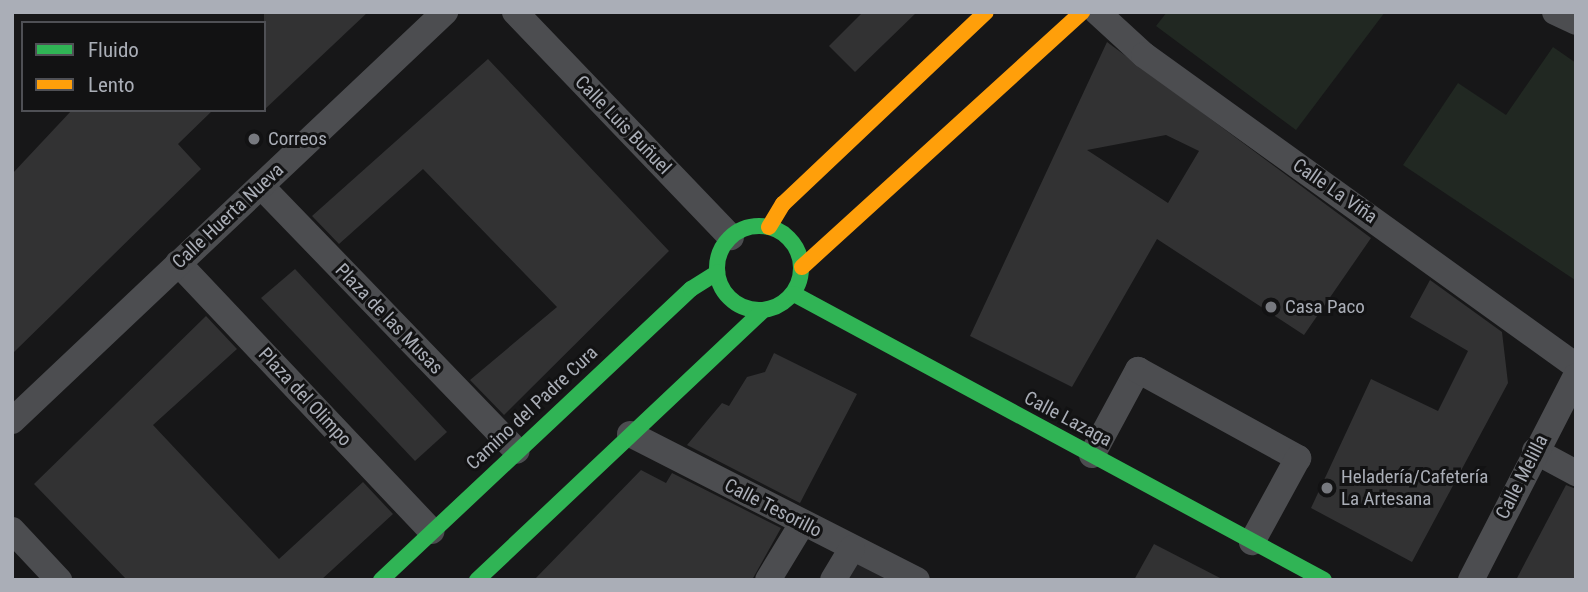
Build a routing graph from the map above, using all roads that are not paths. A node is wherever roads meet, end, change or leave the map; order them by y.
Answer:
1 (445, 12) edge
2 (515, 12) edge
3 (986, 12) edge
4 (1082, 12) edge
5 (1097, 12) edge
6 (1555, 12) edge
7 (1576, 22) edge
8 (261, 186) junction
9 (769, 227) junction
10 (731, 237) junction
11 (178, 263) junction
12 (802, 267) junction
13 (717, 274) junction
14 (794, 294) junction
15 (762, 311) junction
16 (1576, 366) edge
17 (1576, 376) edge
18 (12, 421) edge
19 (630, 434) junction
20 (517, 451) junction
21 (1535, 451) junction
22 (1092, 455) junction
23 (1576, 473) edge
24 (802, 524) junction
25 (12, 530) edge
26 (431, 531) junction
27 (1252, 542) junction
28 (852, 548) junction
29 (59, 580) edge
30 (380, 580) edge
31 (477, 580) edge
32 (768, 580) edge
33 (833, 580) edge
34 (917, 580) edge
35 (1324, 580) edge
36 (1471, 580) edge

1 - 8 street, Calle Huerta Nueva
2 - 10 street, Calle Luis Buñuel
3 - 9 street
4 - 12 street
5 - 16 street, Calle La Viña
6 - 7 street
8 - 11 street, Calle Huerta Nueva
8 - 20 street, Plaza de las Musas
9 - 10 street
9 - 12 street
10 - 13 street
11 - 18 street, Calle Huerta Nueva
11 - 26 street, Plaza del Olimpo
12 - 14 street
13 - 15 street
13 - 20 street, Camino del Padre Cura
14 - 15 street
14 - 22 street, Calle Lazaga
15 - 19 street
17 - 21 street, Calle Melilla
19 - 24 street, Calle Tesorillo
19 - 31 street
20 - 26 street, Camino del Padre Cura
21 - 23 street
21 - 36 street, Calle Melilla
22 - 27 street, Calle Lazaga
22 - 27 street
24 - 28 street, Calle Tesorillo
24 - 32 street
25 - 29 street
26 - 30 street, Camino del Padre Cura
27 - 35 street, Calle Lazaga
28 - 33 street
28 - 34 street, Calle Tesorillo

